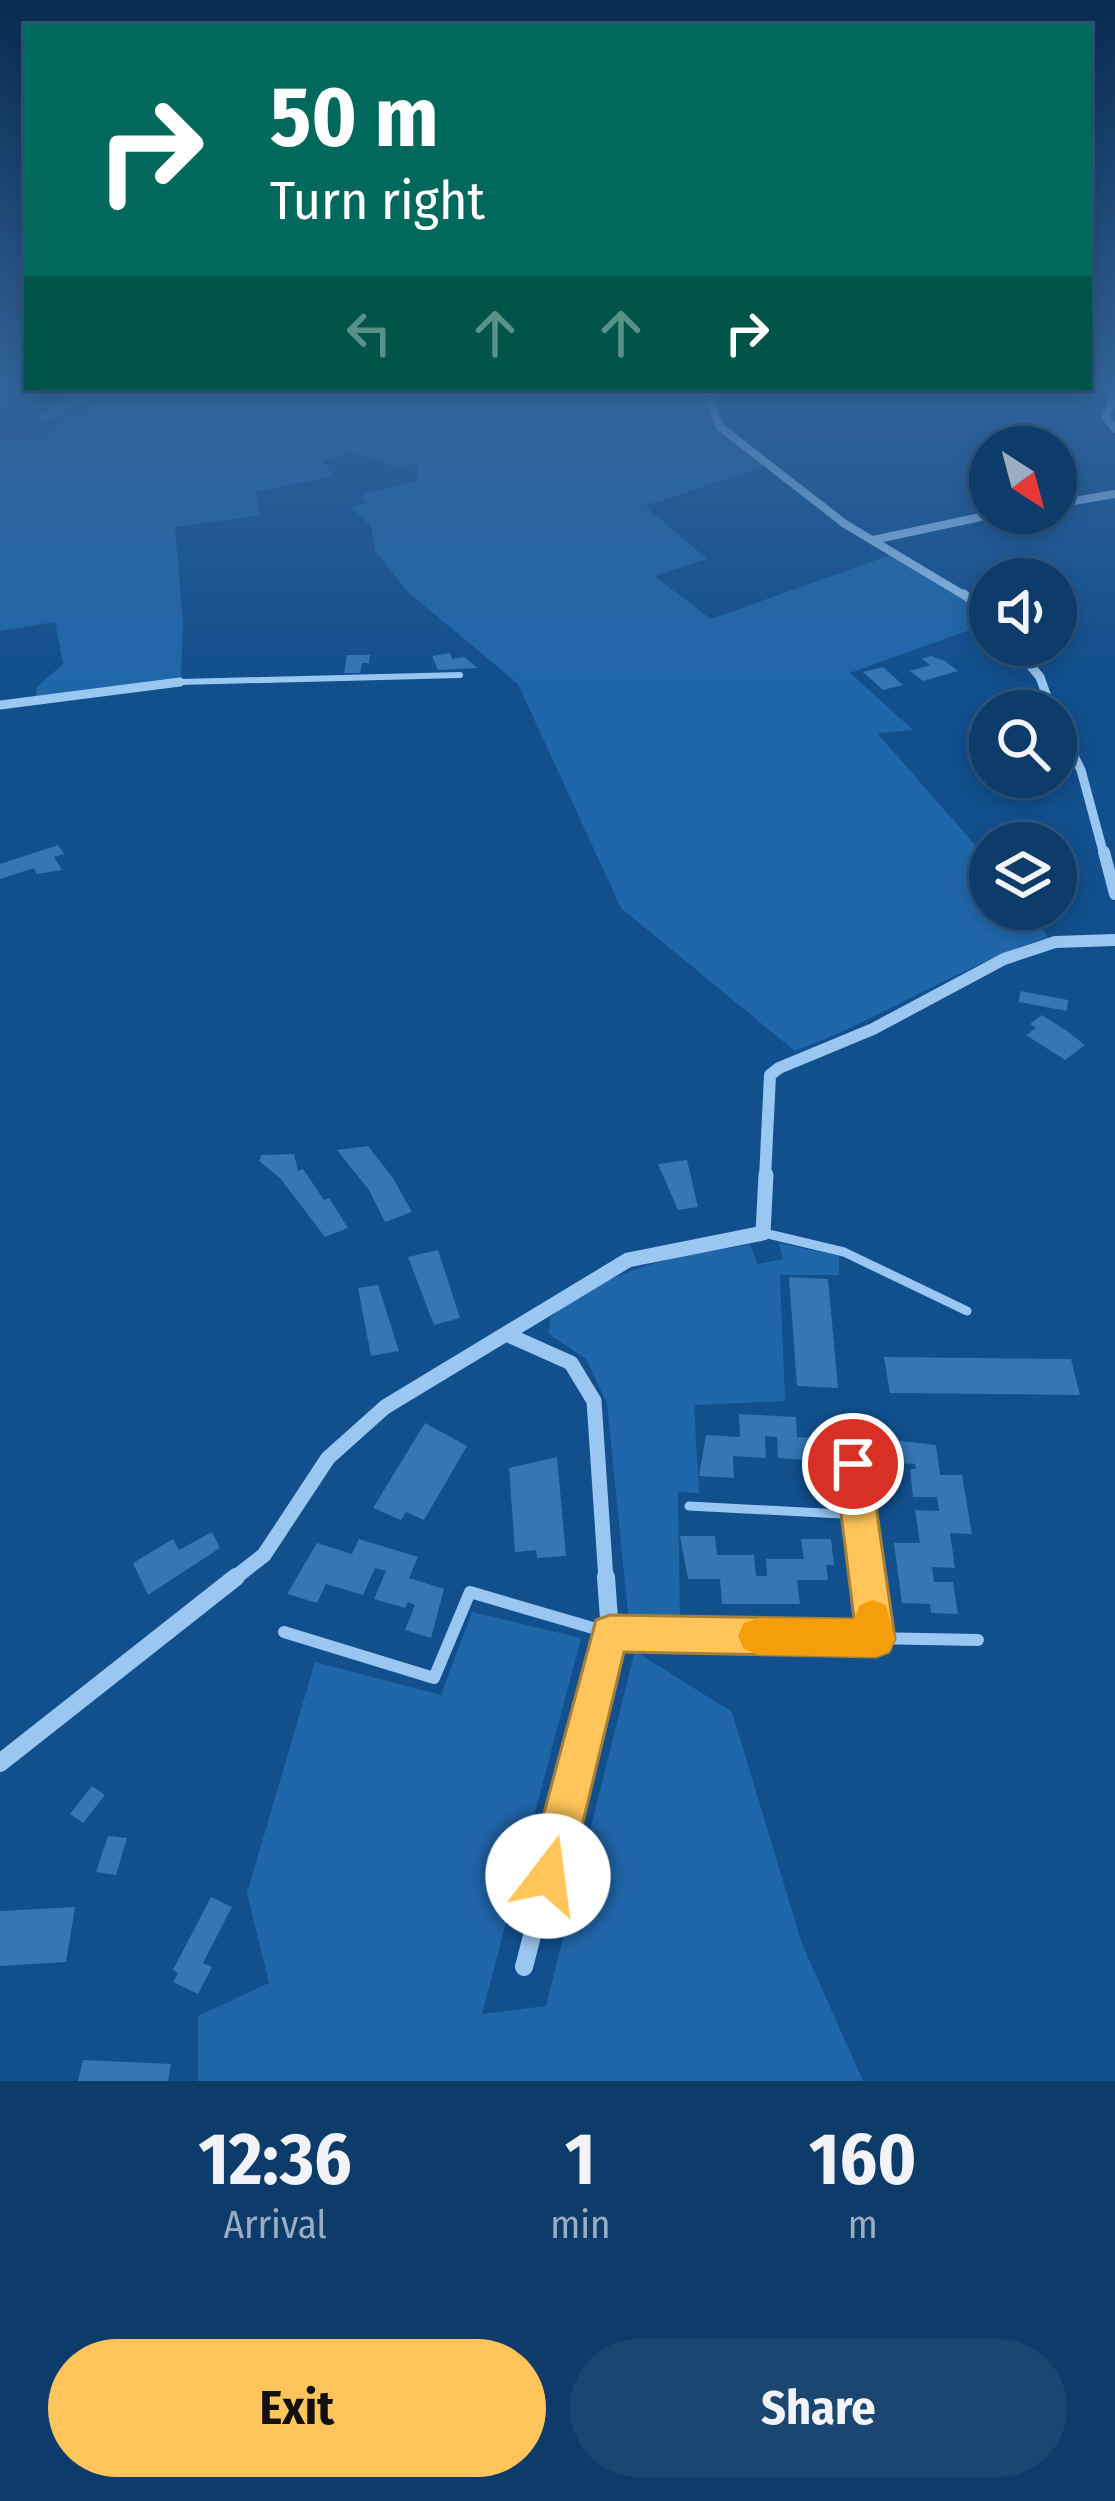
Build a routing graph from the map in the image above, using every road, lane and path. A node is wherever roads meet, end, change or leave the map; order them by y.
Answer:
1 (800, 486) edge
2 (1115, 494) edge
3 (1077, 500) edge
4 (969, 519) edge
5 (872, 540) junction
6 (969, 599) edge
7 (460, 675) dead end
8 (179, 682) joint
9 (0, 706) edge
10 (1077, 762) edge
11 (1115, 893) edge
12 (1115, 940) edge
13 (763, 1233) junction
14 (967, 1311) dead end
15 (506, 1334) junction
16 (853, 1464) dead end
17 (689, 1506) dead end
18 (860, 1516) junction
19 (284, 1632) dead end
20 (610, 1633) junction
21 (876, 1639) junction
22 (978, 1640) dead end
23 (0, 1762) edge
24 (524, 1967) dead end

1 - 5 street
2 - 3 street
4 - 5 street
5 - 6 street
7 - 8 lane
8 - 9 street
10 - 11 street
12 - 13 street
13 - 14 lane
13 - 15 street
15 - 20 street
15 - 23 street
16 - 18 lane
17 - 18 lane
18 - 21 lane
19 - 20 lane
20 - 21 lane
20 - 24 street
21 - 22 lane

